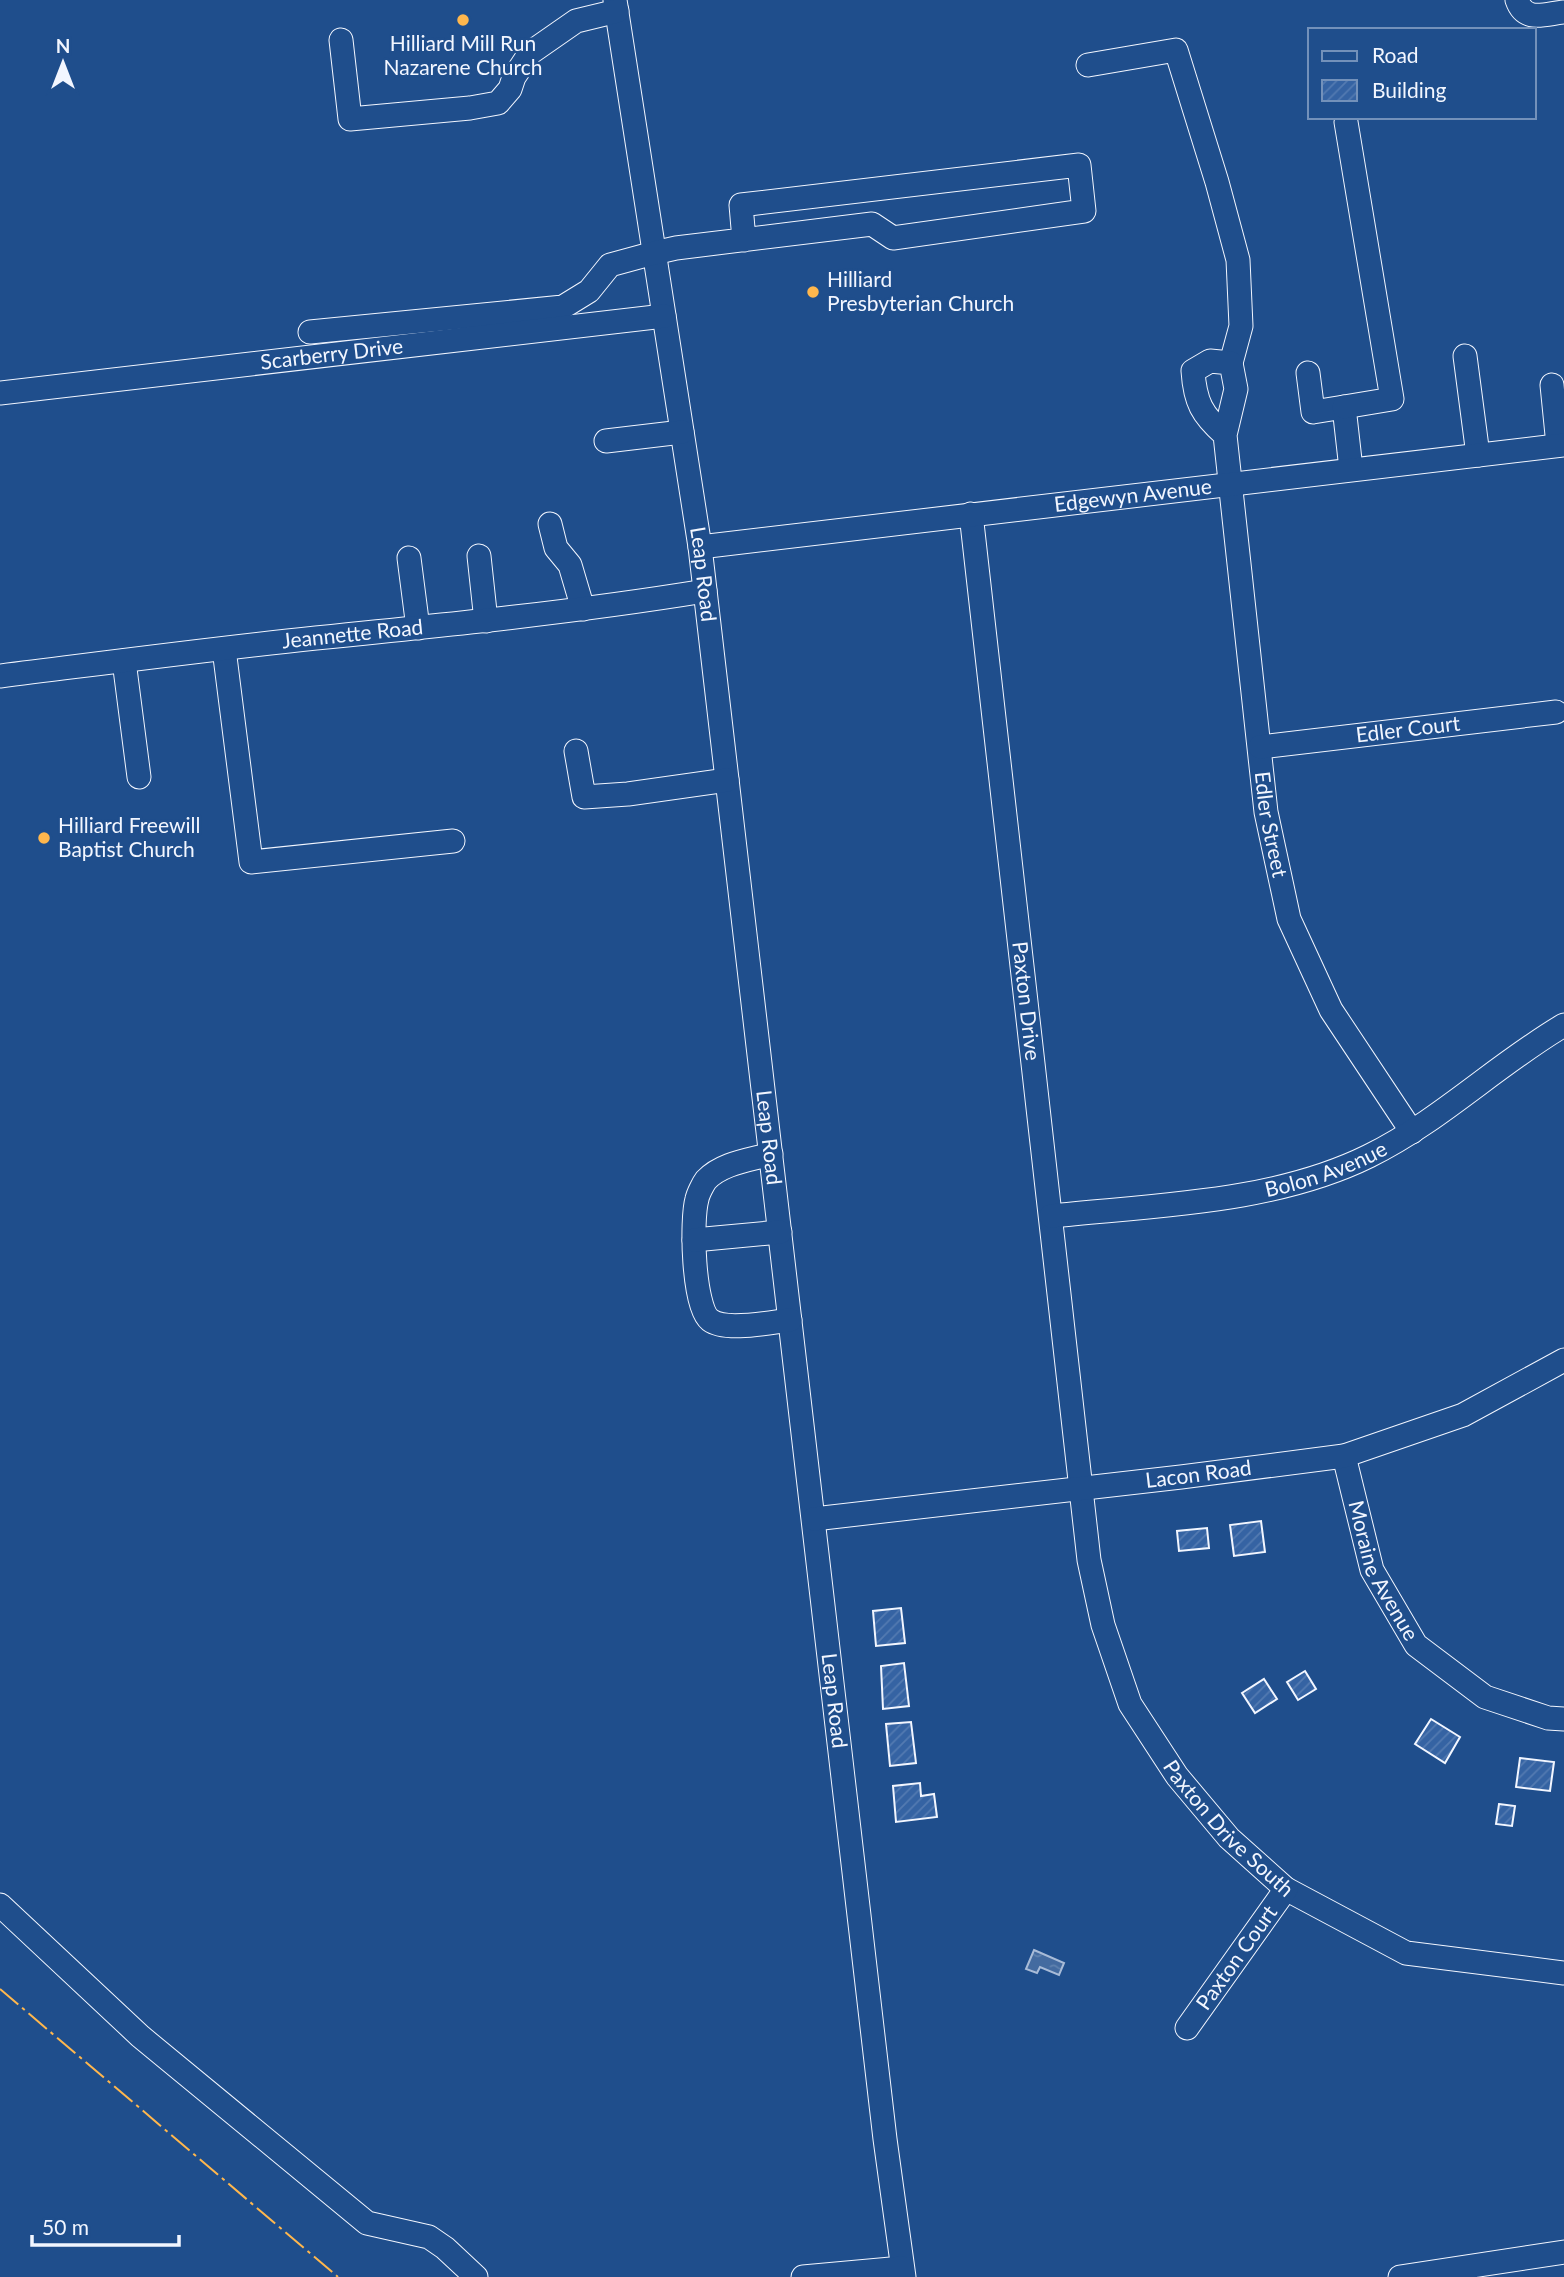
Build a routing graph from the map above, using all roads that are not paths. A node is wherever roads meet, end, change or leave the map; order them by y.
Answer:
1 (1517, 0) edge
2 (616, 6) edge
3 (1564, 12) edge
4 (341, 40) dead end
5 (1088, 65) dead end
6 (1346, 122) dead end
7 (744, 240) junction
8 (654, 253) junction
9 (664, 316) junction
10 (310, 332) dead end
11 (1465, 356) dead end
12 (1231, 363) junction
13 (1308, 373) dead end
14 (1552, 385) dead end
15 (0, 393) edge
16 (1344, 407) junction
17 (682, 432) junction
18 (1224, 435) junction
19 (606, 441) dead end
20 (1561, 445) edge
21 (1478, 455) junction
22 (1351, 470) junction
23 (1230, 485) junction
24 (971, 514) junction
25 (550, 524) dead end
26 (700, 547) junction
27 (479, 556) dead end
28 (409, 558) dead end
29 (705, 591) junction
30 (583, 609) junction
31 (486, 621) junction
32 (418, 628) junction
33 (224, 649) junction
34 (124, 661) junction
35 (0, 676) edge
36 (1556, 712) dead end
37 (1260, 747) junction
38 (576, 751) dead end
39 (139, 777) dead end
40 (727, 780) junction
41 (453, 841) dead end
42 (1564, 1026) edge
43 (1412, 1132) junction
44 (771, 1154) junction
45 (1051, 1216) junction
46 (780, 1232) junction
47 (694, 1240) junction
48 (790, 1320) junction
49 (1564, 1360) edge
50 (1344, 1455) junction
51 (1081, 1489) junction
52 (814, 1519) junction
53 (1564, 1719) edge
54 (1286, 1889) junction
55 (0, 1905) edge
56 (1564, 1973) edge
57 (1187, 2028) dead end
58 (1564, 2252) edge
59 (903, 2272) edge
60 (476, 2277) edge
61 (803, 2277) edge
62 (1400, 2277) edge

1 - 3 street
2 - 4 street
2 - 8 street, Leap Road
5 - 12 street
6 - 16 street
7 - 7 street
7 - 8 street
8 - 9 street, Leap Road
8 - 10 street
9 - 15 street, Scarberry Drive
9 - 17 street, Leap Road
11 - 21 street
12 - 18 street
12 - 18 street
13 - 16 street
14 - 20 street
16 - 22 street
17 - 19 street
17 - 26 street, Leap Road
18 - 23 street, Edler Street
20 - 21 street, Edgewyn Avenue
21 - 22 street, Edgewyn Avenue
22 - 23 street, Edgewyn Avenue
23 - 24 street, Edgewyn Avenue
23 - 37 street, Edler Street
24 - 26 street, Edgewyn Avenue
24 - 45 street, Paxton Drive
25 - 30 street
26 - 29 street, Leap Road
27 - 31 street
28 - 32 street
29 - 30 street, Jeannette Road
29 - 40 street, Leap Road
30 - 31 street, Jeannette Road
31 - 32 street, Jeannette Road
32 - 33 street, Jeannette Road
33 - 34 street, Jeannette Road
33 - 41 street
34 - 35 street, Jeannette Road
34 - 39 street
36 - 37 street, Edler Court
37 - 43 street, Edler Street
38 - 40 street
40 - 44 street, Leap Road
42 - 43 street, Bolon Avenue
43 - 45 street, Bolon Avenue
44 - 46 street, Leap Road
44 - 47 street
45 - 51 street, Paxton Drive
46 - 47 street
46 - 48 street, Leap Road
47 - 48 street
48 - 52 street, Leap Road
49 - 50 street, Lacon Road
50 - 51 street, Lacon Road
50 - 53 street, Moraine Avenue
51 - 52 street, Lacon Road
51 - 54 street, Paxton Drive South
52 - 59 street, Leap Road
54 - 56 street, Paxton Drive South
54 - 57 street, Paxton Court
55 - 60 street
58 - 62 street
59 - 61 street

